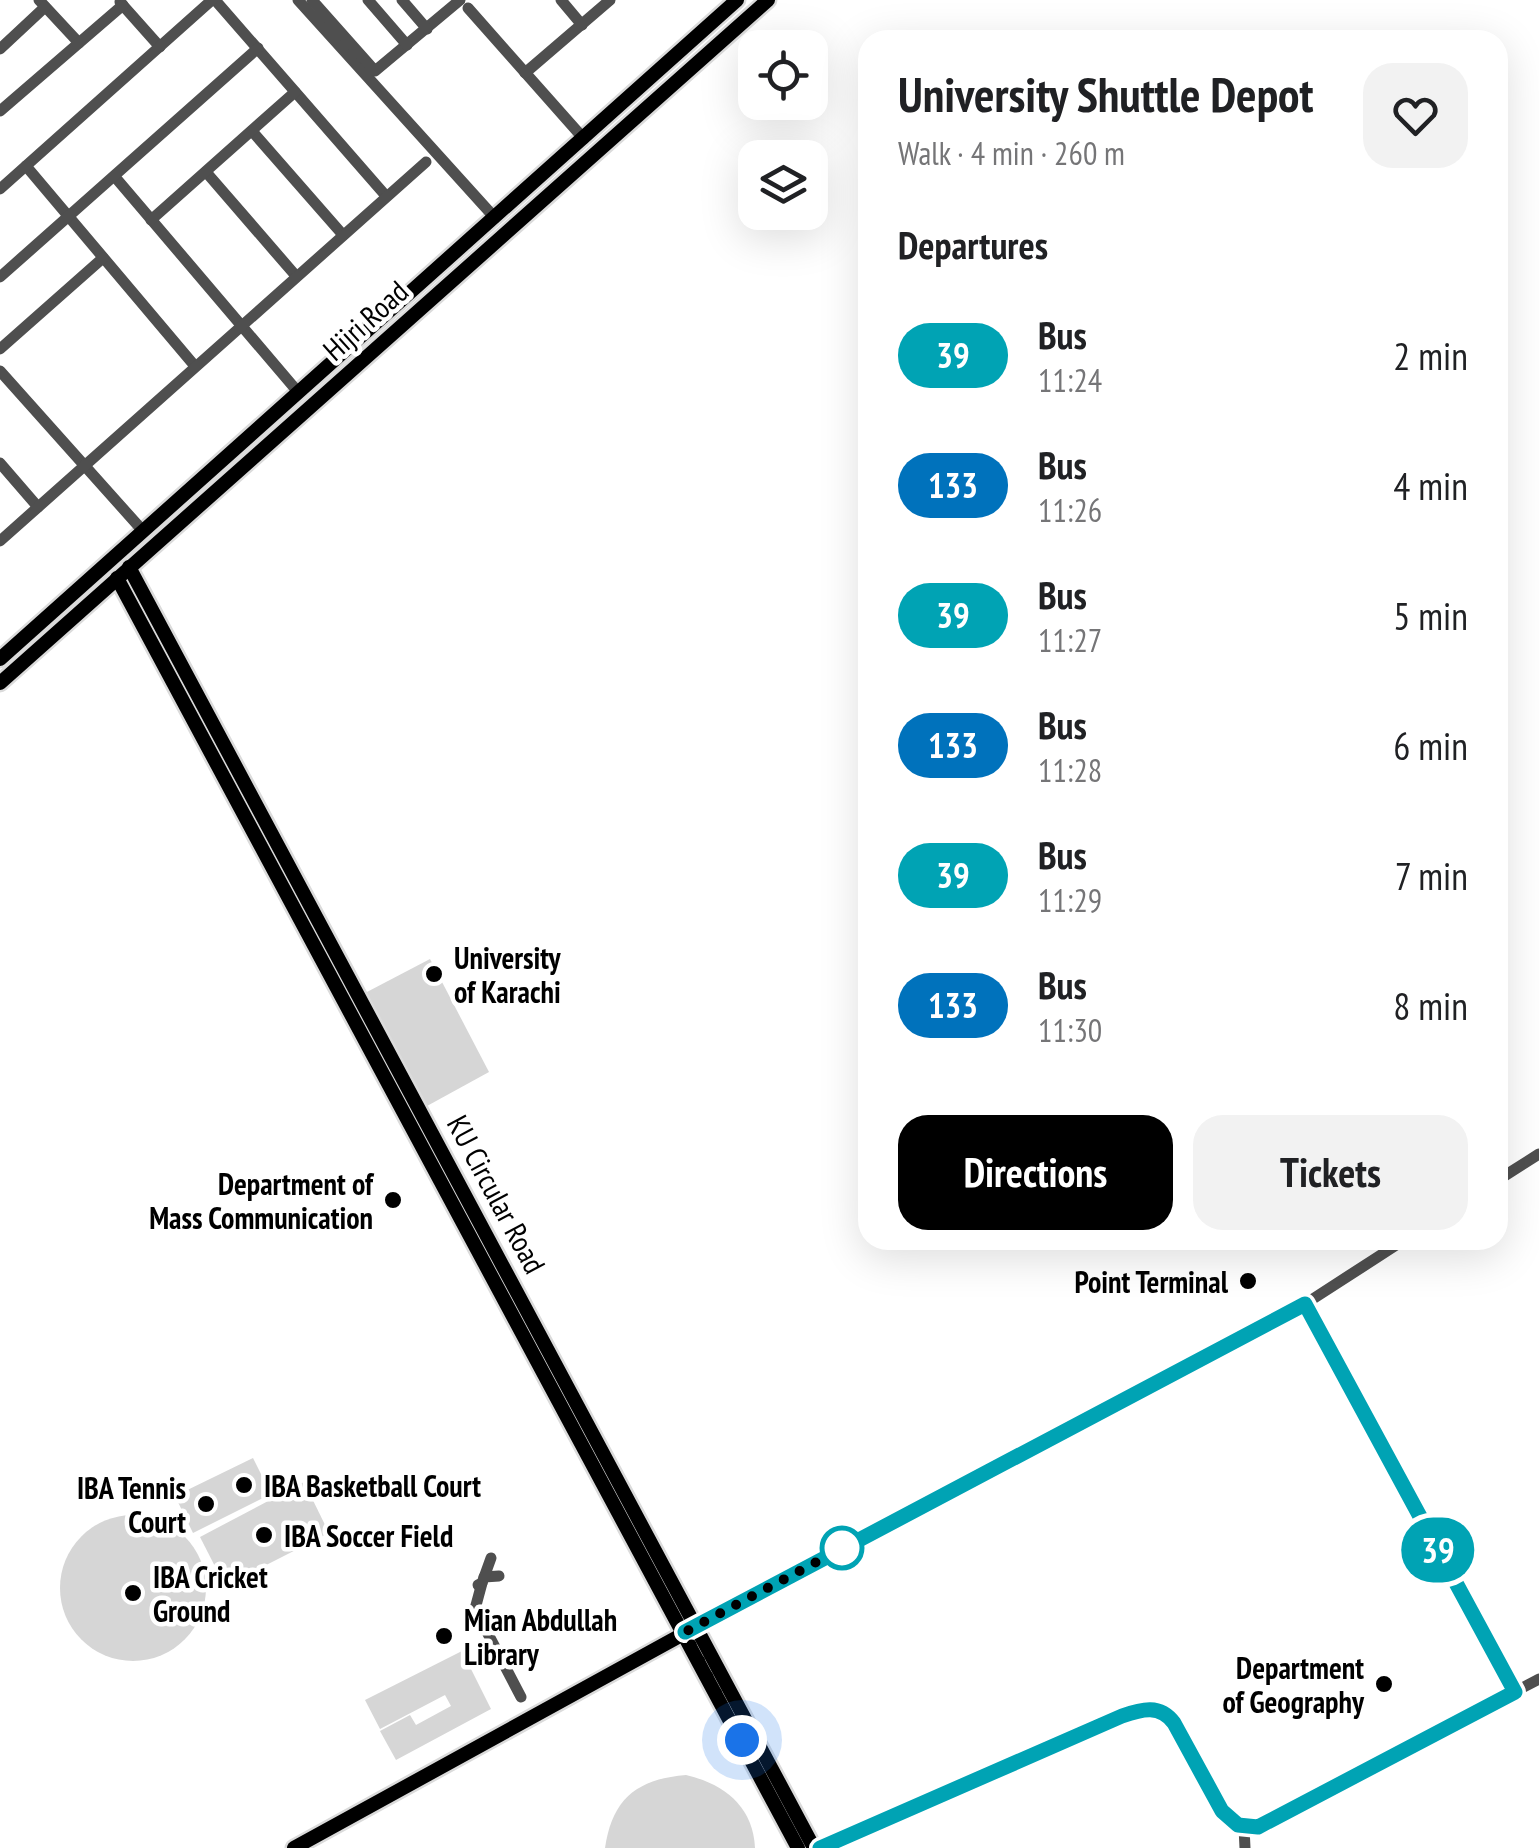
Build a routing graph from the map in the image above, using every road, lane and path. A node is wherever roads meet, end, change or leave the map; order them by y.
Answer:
1 (298, 0) edge
2 (312, 0) edge
3 (368, 0) edge
4 (402, 0) edge
5 (562, 0) edge
6 (610, 0) edge
7 (737, 0) edge
8 (768, 0) edge
9 (120, 2) edge
10 (206, 2) edge
11 (42, 4) edge
12 (464, 4) edge
13 (582, 24) junction
14 (0, 25) edge
15 (427, 29) junction
16 (12, 38) junction
17 (79, 43) junction
18 (408, 45) junction
19 (160, 48) junction
20 (258, 48) junction
21 (0, 49) edge
22 (526, 74) junction
23 (296, 92) junction
24 (0, 110) edge
25 (252, 131) junction
26 (584, 139) junction
27 (426, 162) dead end
28 (26, 166) junction
29 (206, 172) junction
30 (115, 178) junction
31 (0, 189) edge
32 (386, 196) junction
33 (69, 217) junction
34 (495, 218) junction
35 (151, 220) junction
36 (343, 235) junction
37 (103, 258) junction
38 (296, 276) junction
39 (0, 277) edge
40 (240, 326) junction
41 (0, 349) edge
42 (194, 365) junction
43 (0, 371) edge
44 (298, 392) junction
45 (0, 463) edge
46 (84, 465) junction
47 (38, 507) junction
48 (144, 531) junction
49 (0, 541) edge
50 (129, 567) junction
51 (117, 578) junction
52 (144, 612) junction
53 (33, 630) junction
54 (45, 643) junction
55 (0, 659) edge
56 (0, 682) edge
57 (1539, 1154) edge
58 (1508, 1174) edge
59 (1389, 1250) edge
60 (1305, 1304) junction
61 (491, 1558) dead end
62 (500, 1576) dead end
63 (480, 1582) junction
64 (691, 1629) junction
65 (1539, 1679) edge
66 (1515, 1692) junction
67 (521, 1697) dead end
68 (1244, 1827) junction
69 (294, 1848) edge
70 (798, 1848) edge
71 (817, 1848) edge
72 (1244, 1848) edge

1 - 34 street
2 - 18 street
3 - 18 street
4 - 15 street
5 - 13 street
6 - 13 street
7 - 26 main road, Hijri Road
8 - 50 main road, Hijri Road
9 - 17 street
9 - 19 street
10 - 19 street
10 - 20 street
11 - 16 street
11 - 17 street
12 - 15 street
12 - 22 street
13 - 22 street
14 - 16 street
15 - 18 street
16 - 21 street
17 - 24 street
19 - 28 street
20 - 23 street
20 - 30 street
22 - 26 street
23 - 25 street
23 - 32 street
25 - 29 street
25 - 36 street
26 - 34 main road, Hijri Road
27 - 32 street
28 - 31 street
28 - 33 street
29 - 35 street
29 - 38 street
30 - 33 street
30 - 35 street
32 - 36 street
33 - 37 street
33 - 39 street
34 - 44 main road, Hijri Road
35 - 40 street
36 - 38 street
37 - 41 street
37 - 42 street
38 - 40 street
40 - 42 street
40 - 44 street
42 - 46 street
43 - 46 street
44 - 48 main road, Hijri Road
45 - 47 street
46 - 47 street
46 - 48 street
47 - 49 street
48 - 53 main road, Hijri Road
50 - 51 main road, Hijri Road
50 - 52 main road, KU Circular Road
51 - 52 main road, KU Circular Road
51 - 54 main road, Hijri Road
52 - 64 main road, KU Circular Road
53 - 54 main road
53 - 55 main road, Hijri Road
54 - 56 main road, Hijri Road
57 - 58 street
59 - 60 street
60 - 64 street
60 - 66 street
61 - 63 street
62 - 63 street
63 - 67 street
64 - 69 main road
64 - 70 main road, KU Circular Road
64 - 71 main road, KU Circular Road
65 - 66 street
66 - 68 street
68 - 71 street
68 - 72 street

